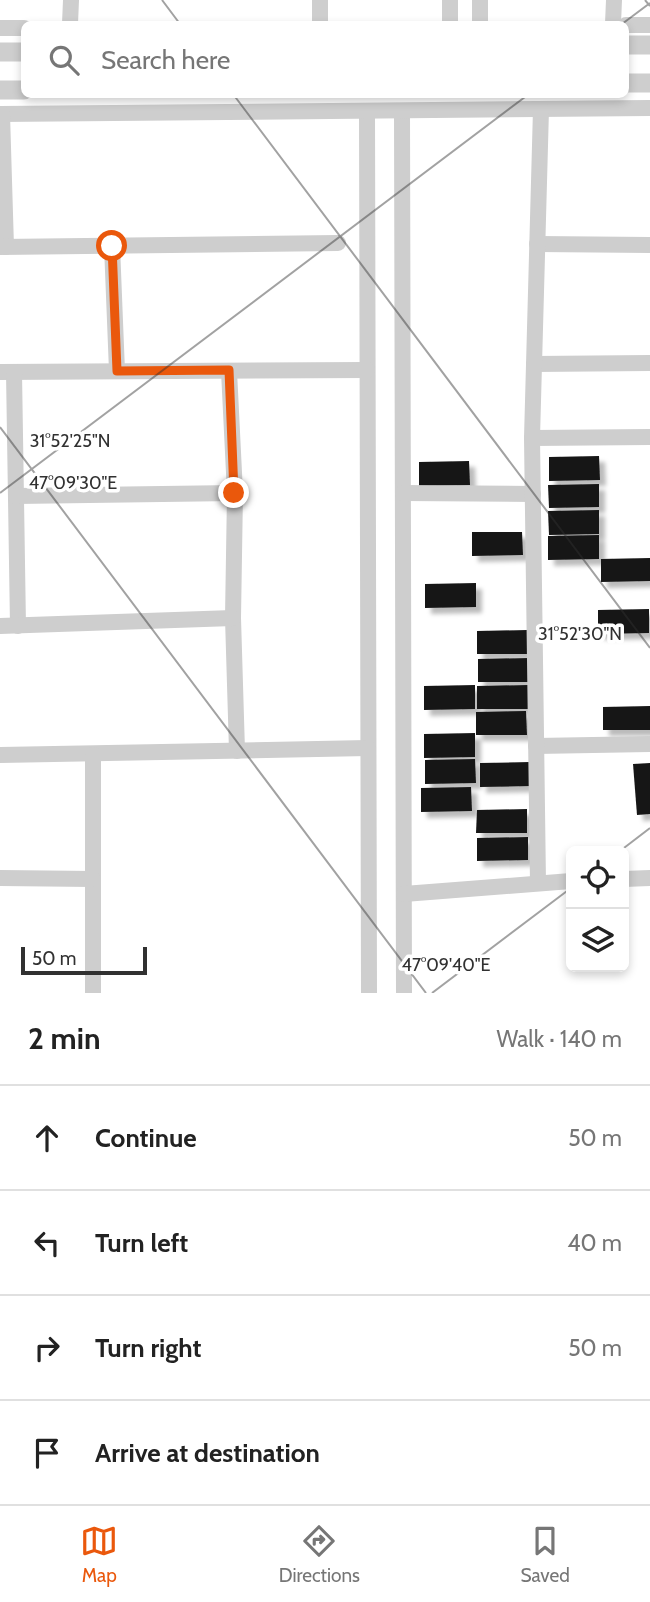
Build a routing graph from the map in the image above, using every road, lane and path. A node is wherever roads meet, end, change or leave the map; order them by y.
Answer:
1 (71, 0) edge
2 (320, 0) edge
3 (450, 0) edge
4 (480, 0) edge
5 (614, 0) edge
6 (70, 21) edge
7 (320, 21) edge
8 (450, 21) edge
9 (480, 21) edge
10 (612, 21) edge
11 (629, 25) edge
12 (650, 25) edge
13 (0, 28) edge
14 (21, 28) edge
15 (650, 45) edge
16 (629, 46) edge
17 (0, 52) edge
18 (21, 52) edge
19 (629, 83) edge
20 (650, 83) edge
21 (0, 90) edge
22 (21, 90) edge
23 (650, 108) edge
24 (541, 109) junction
25 (367, 111) junction
26 (402, 111) junction
27 (1, 114) edge
28 (338, 243) dead end
29 (537, 244) junction
30 (650, 245) edge
31 (112, 246) junction
32 (3, 247) edge
33 (650, 363) edge
34 (534, 364) junction
35 (229, 370) junction
36 (367, 370) junction
37 (117, 371) junction
38 (7, 372) edge
39 (650, 437) edge
40 (532, 438) junction
41 (234, 493) junction
42 (403, 493) junction
43 (533, 494) junction
44 (16, 496) junction
45 (233, 618) junction
46 (18, 625) junction
47 (0, 626) edge
48 (650, 744) edge
49 (536, 746) junction
50 (368, 748) junction
51 (237, 751) junction
52 (0, 755) edge
53 (93, 755) junction
54 (0, 878) edge
55 (650, 878) edge
56 (93, 879) junction
57 (629, 879) edge
58 (566, 881) edge
59 (538, 883) junction
60 (404, 894) junction
61 (93, 993) edge
62 (369, 993) edge
63 (404, 993) edge

1 - 6 street
2 - 7 street
3 - 8 street
4 - 9 street
5 - 10 street
11 - 12 street
13 - 14 street
15 - 16 street
17 - 18 street
19 - 20 street
21 - 22 street
23 - 24 street
24 - 26 street
24 - 29 street
25 - 26 street
25 - 27 street
25 - 36 street
26 - 42 street
27 - 32 street
28 - 31 street
29 - 30 street
29 - 34 street
31 - 32 street
31 - 37 street
33 - 34 street
34 - 40 street
35 - 36 street
35 - 37 street
35 - 41 street
36 - 50 street
37 - 38 street
38 - 44 street
39 - 40 street
40 - 43 street
41 - 44 street
41 - 45 street
42 - 43 street
42 - 60 street
43 - 49 street
44 - 46 street
45 - 46 street
45 - 51 street
46 - 47 street
48 - 49 street
49 - 59 street
50 - 51 street
50 - 62 street
51 - 53 street
52 - 53 street
53 - 56 street
54 - 56 street
55 - 57 street
56 - 61 street
58 - 59 street
59 - 60 street
60 - 63 street

